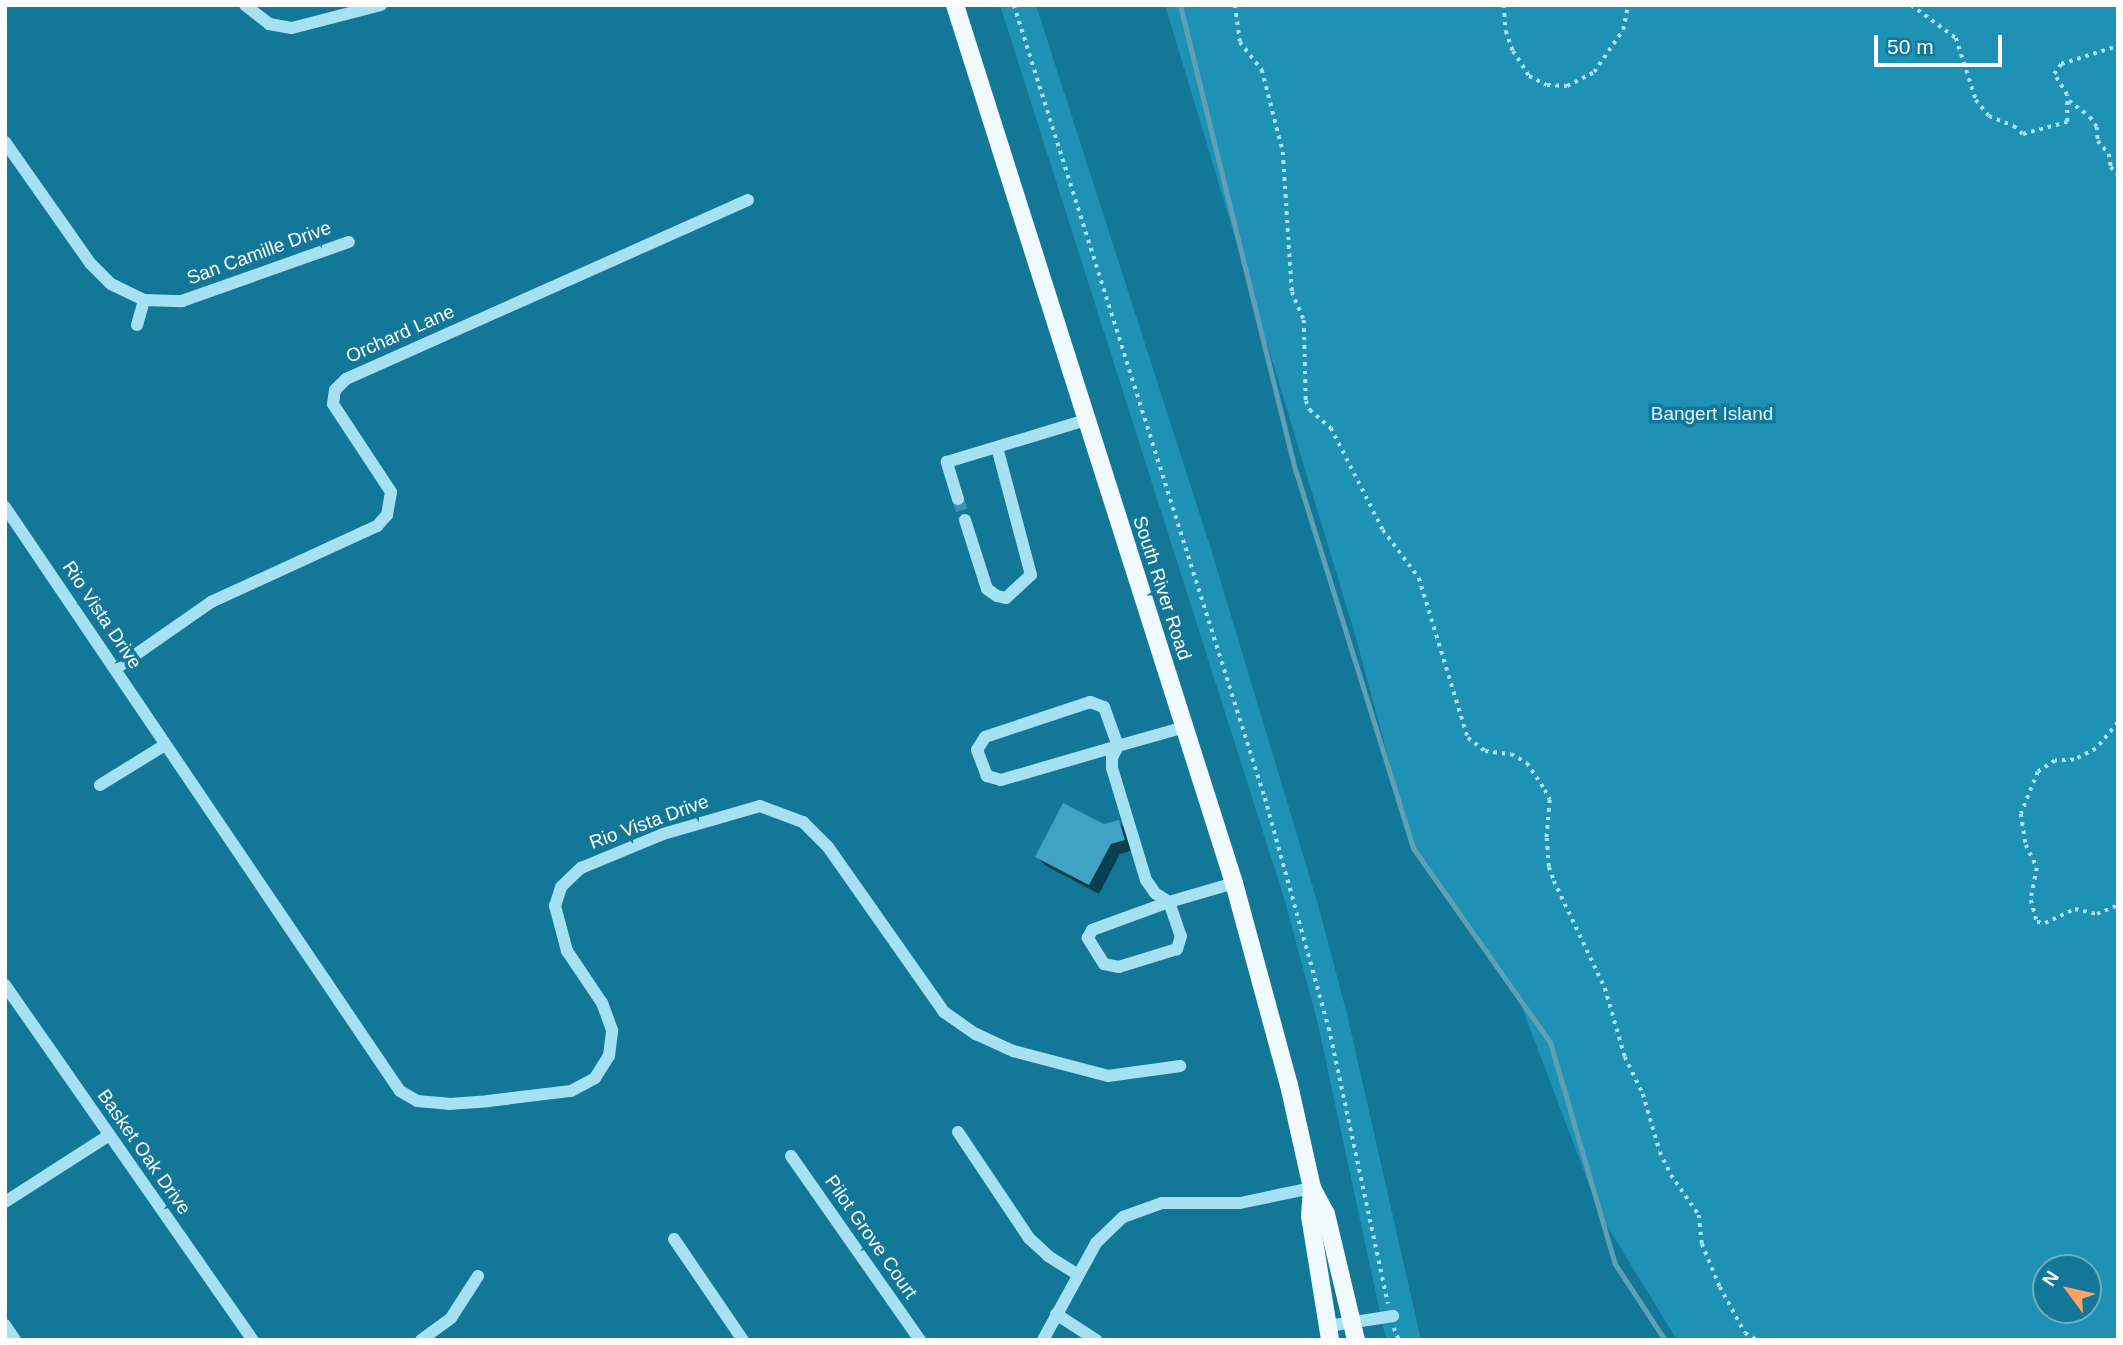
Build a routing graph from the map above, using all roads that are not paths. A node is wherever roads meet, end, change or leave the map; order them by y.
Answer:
1 (246, 5) edge
2 (381, 5) edge
3 (955, 5) edge
4 (5, 142) edge
5 (748, 200) dead end
6 (349, 242) dead end
7 (144, 300) junction
8 (137, 325) dead end
9 (1086, 420) junction
10 (997, 447) junction
11 (958, 499) tunnel mouth
12 (5, 507) edge
13 (965, 520) tunnel mouth
14 (115, 668) junction
15 (1185, 727) junction
16 (165, 745) junction
17 (1118, 746) junction
18 (100, 785) dead end
19 (1234, 883) junction
20 (1169, 902) junction
21 (5, 985) edge
22 (1180, 1066) dead end
23 (958, 1132) dead end
24 (108, 1136) junction
25 (791, 1156) dead end
26 (1312, 1188) junction
27 (5, 1202) edge
28 (674, 1239) dead end
29 (1077, 1274) junction
30 (478, 1276) dead end
31 (1056, 1314) junction
32 (1392, 1316) road end
33 (5, 1325) edge
34 (1353, 1332) edge
35 (1329, 1333) edge
36 (15, 1340) edge
37 (253, 1340) edge
38 (421, 1340) edge
39 (743, 1340) edge
40 (920, 1340) edge
41 (1043, 1340) edge
42 (1096, 1340) edge

1 - 2 street
3 - 9 main road, South River Road
4 - 7 street, San Camille Drive
5 - 14 street, Orchard Lane
6 - 7 street, San Camille Drive
7 - 8 street
9 - 10 street
9 - 15 main road, South River Road
10 - 11 street
10 - 13 street
12 - 14 street, Rio Vista Drive
14 - 16 street, Rio Vista Drive
15 - 17 street
15 - 19 main road, South River Road
16 - 18 street
16 - 22 street, Rio Vista Drive
17 - 17 street
17 - 20 street
19 - 20 street
19 - 26 main road, South River Road
20 - 20 street
21 - 24 street, Basket Oak Drive
23 - 29 street
24 - 27 street
24 - 37 street, Basket Oak Drive
25 - 40 street, Pilot Grove Court
26 - 29 street
26 - 34 main road, South River Road
26 - 35 main road, South River Road
28 - 39 street
29 - 31 street
30 - 38 street
31 - 41 street
31 - 42 street
32 - 34 street
33 - 36 street
34 - 35 street

